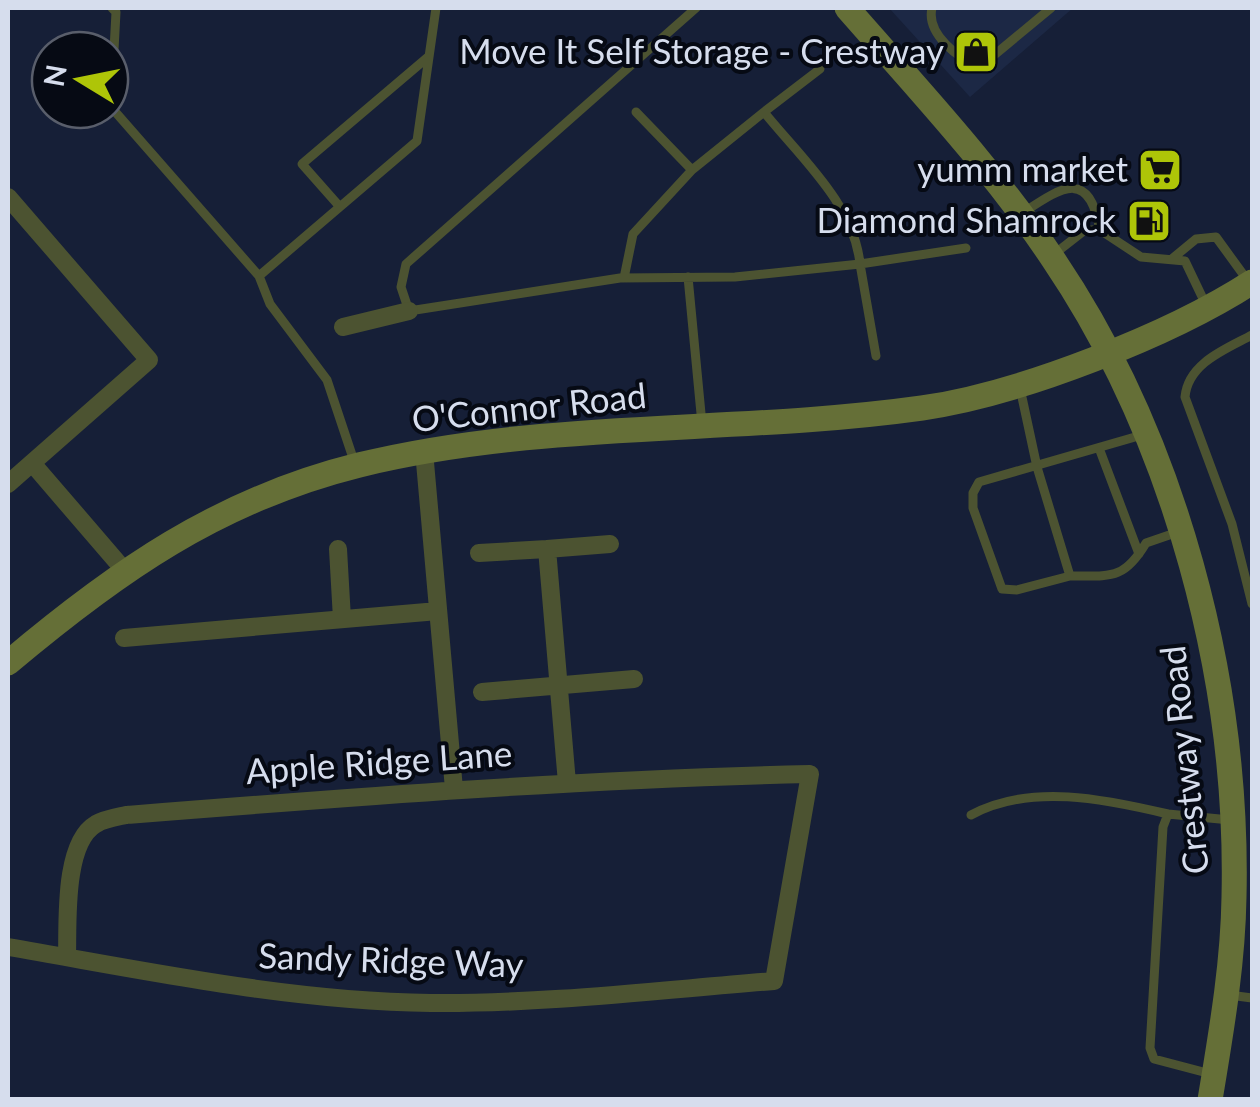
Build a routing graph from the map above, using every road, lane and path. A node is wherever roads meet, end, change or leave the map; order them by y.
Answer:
1 (112, 8) edge
2 (436, 8) edge
3 (695, 8) edge
4 (846, 8) edge
5 (932, 8) edge
6 (1052, 8) edge
7 (429, 56) junction
8 (820, 69) dead end
9 (636, 112) dead end
10 (764, 112) junction
11 (692, 170) junction
12 (8, 197) edge
13 (340, 206) junction
14 (1022, 214) junction
15 (1100, 230) junction
16 (966, 248) dead end
17 (1051, 256) junction
18 (1173, 258) junction
19 (860, 264) junction
20 (260, 276) junction
21 (688, 277) junction
22 (624, 278) junction
23 (1251, 283) edge
24 (1207, 308) junction
25 (409, 311) junction
26 (343, 328) dead end
27 (1252, 334) edge
28 (1106, 352) junction
29 (876, 356) dead end
30 (1019, 386) junction
31 (702, 426) junction
32 (1147, 434) junction
33 (1099, 448) junction
34 (424, 451) junction
35 (32, 463) junction
36 (355, 466) junction
37 (1037, 467) junction
38 (8, 484) edge
39 (1181, 532) junction
40 (610, 544) dead end
41 (338, 549) dead end
42 (547, 549) junction
43 (479, 554) dead end
44 (1139, 554) junction
45 (124, 570) junction
46 (1070, 576) junction
47 (1252, 604) edge
48 (438, 611) junction
49 (342, 619) junction
50 (124, 638) dead end
51 (8, 664) edge
52 (634, 678) dead end
53 (559, 686) junction
54 (482, 692) dead end
55 (567, 783) junction
56 (454, 789) junction
57 (1168, 814) junction
58 (971, 815) dead end
59 (1243, 821) edge
60 (1243, 911) edge
61 (8, 947) edge
62 (67, 958) junction
63 (774, 981) joint
64 (1240, 996) edge
65 (1212, 1087) edge

1 - 20 lane
2 - 7 lane
3 - 25 lane
4 - 14 main road, Crestway Road
5 - 6 lane
7 - 13 lane
7 - 13 lane
8 - 10 lane
9 - 11 lane
10 - 11 lane
10 - 19 lane
11 - 22 lane
12 - 35 street
13 - 20 lane
14 - 15 lane
14 - 17 main road, Crestway Road
15 - 17 lane
15 - 18 lane
16 - 19 lane
17 - 28 main road, Crestway Road
18 - 23 lane
18 - 24 lane
19 - 21 lane
19 - 29 lane
20 - 36 lane
21 - 22 lane
21 - 31 lane
22 - 25 lane
23 - 24 main road
24 - 28 main road
25 - 26 street
27 - 47 lane
28 - 30 main road, O'Connor Road
28 - 32 main road, Crestway Road
30 - 31 main road, O'Connor Road
30 - 37 lane
31 - 34 main road, O'Connor Road
32 - 33 lane
32 - 39 main road, Crestway Road
33 - 37 lane
33 - 44 lane
34 - 36 main road, O'Connor Road
34 - 48 street
35 - 38 street
35 - 45 street
36 - 45 main road, O'Connor Road
37 - 46 lane
37 - 46 lane
39 - 44 lane
39 - 59 main road, Crestway Road
40 - 42 street
41 - 49 street
42 - 43 street
42 - 53 street
44 - 46 lane
45 - 51 main road, O'Connor Road
48 - 49 street
48 - 56 street
49 - 50 street
52 - 53 street
53 - 54 street
53 - 55 street
55 - 56 street, Apple Ridge Lane
55 - 63 street, Apple Ridge Lane
56 - 62 street, Apple Ridge Lane
57 - 58 lane
57 - 59 lane
57 - 65 lane
59 - 60 main road, Crestway Road
60 - 64 main road, Crestway Road
61 - 62 street, Sandy Ridge Way
62 - 63 street, Sandy Ridge Way
64 - 65 main road, Crestway Road

